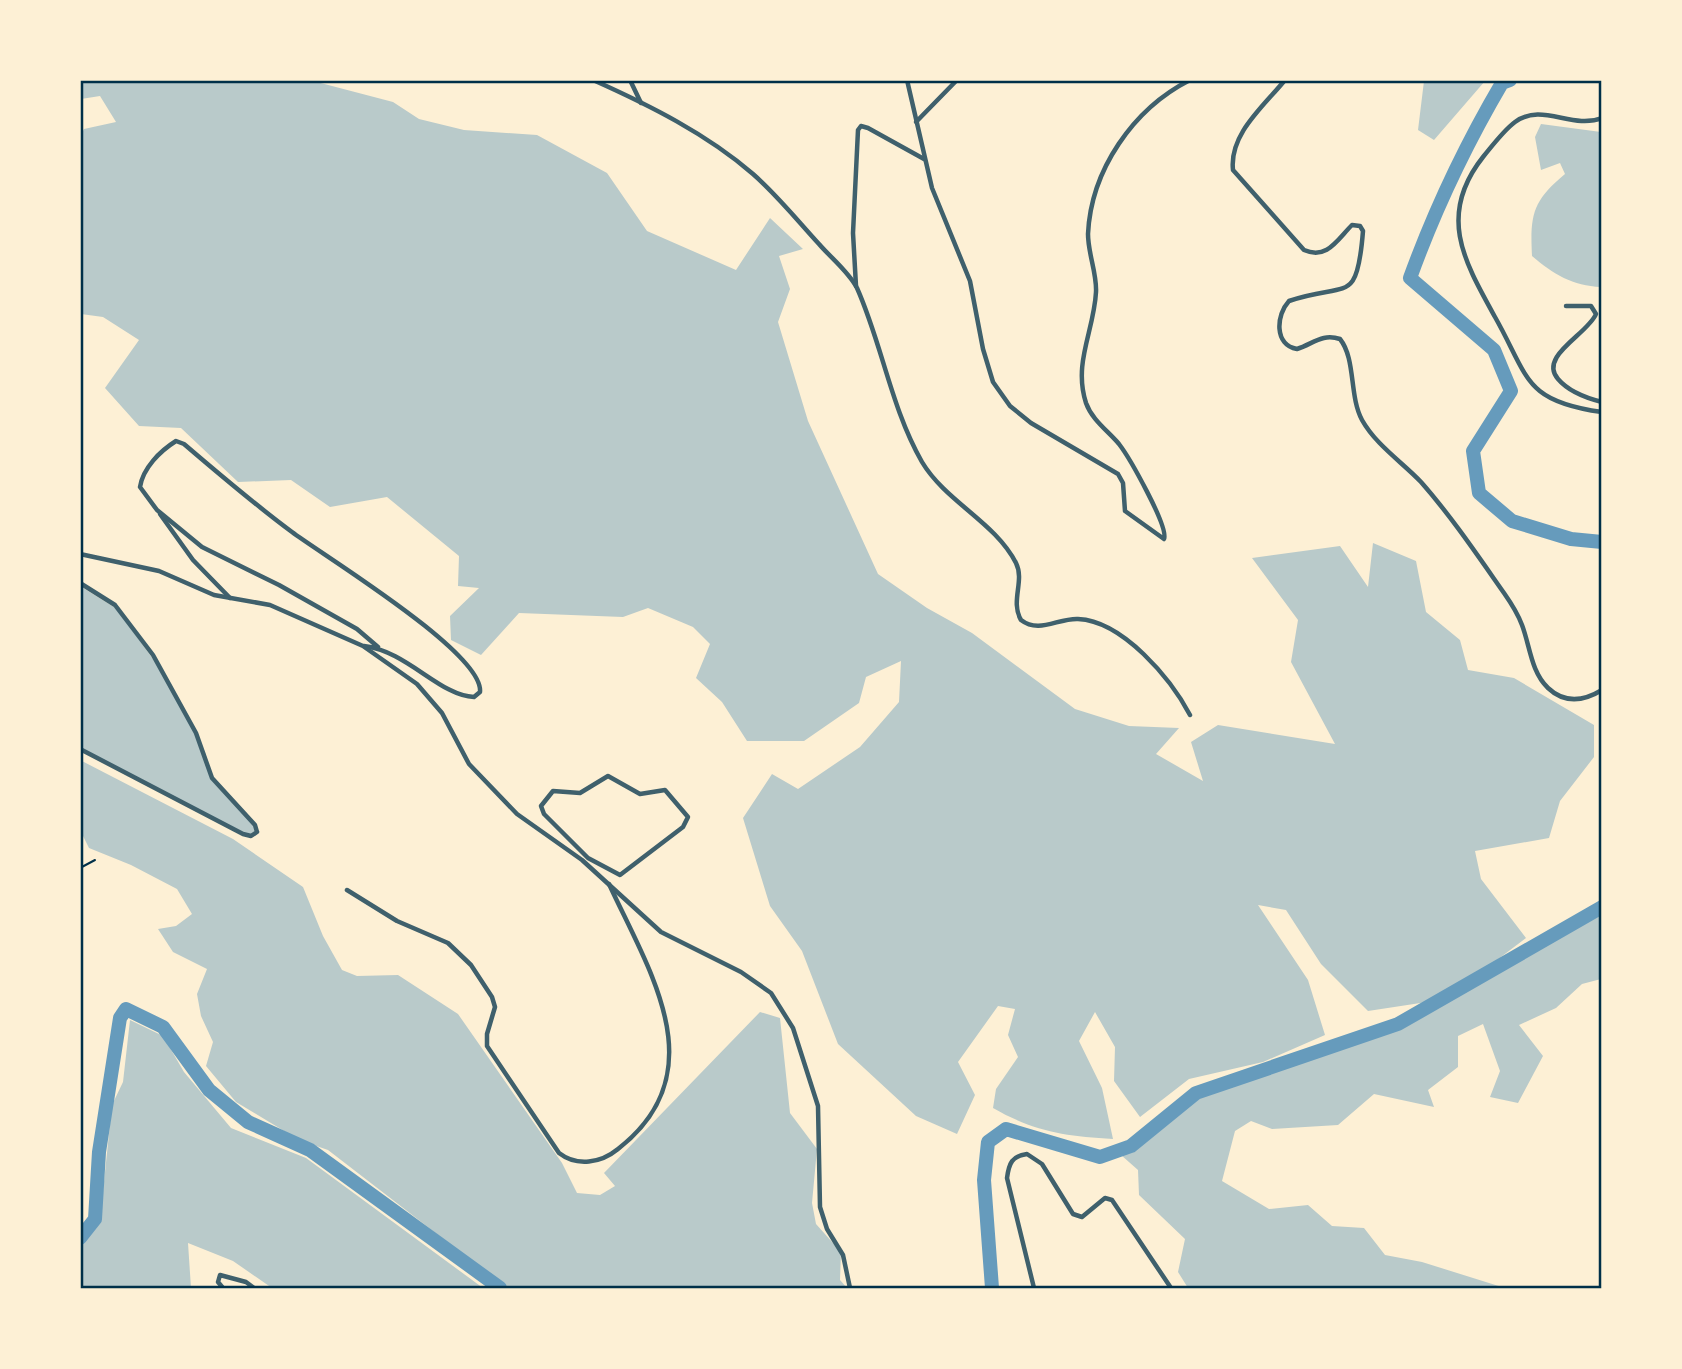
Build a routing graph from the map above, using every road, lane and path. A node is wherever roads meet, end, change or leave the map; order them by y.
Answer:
1 (593, 80) edge
2 (630, 80) edge
3 (907, 80) edge
4 (957, 80) edge
5 (1190, 80) edge
6 (1285, 80) edge
7 (641, 104) junction
8 (1601, 118) edge
9 (915, 123) junction
10 (925, 160) junction
11 (856, 286) junction
12 (1566, 306) dead end
13 (1601, 402) edge
14 (1601, 412) edge
15 (157, 510) junction
16 (80, 554) edge
17 (80, 583) edge
18 (232, 599) junction
19 (363, 646) junction
20 (378, 648) junction
21 (1601, 690) edge
22 (1190, 715) dead end
23 (80, 749) edge
24 (95, 860) dead end
25 (587, 860) junction
26 (80, 868) edge
27 (607, 880) junction
28 (347, 890) dead end
29 (223, 1289) edge
30 (254, 1289) edge
31 (850, 1289) edge
32 (1034, 1289) edge
33 (1171, 1289) edge

1 - 7 street
2 - 7 street
3 - 9 street
4 - 9 street
5 - 10 street
6 - 21 street
7 - 11 street
8 - 14 street
9 - 10 street
10 - 11 street
11 - 22 street
12 - 13 street
15 - 18 street
15 - 20 street
15 - 20 street
16 - 18 street
17 - 23 street
18 - 19 street
19 - 20 street
19 - 25 street
24 - 26 path
25 - 25 street
25 - 27 street
27 - 28 street
27 - 31 street
29 - 30 street
32 - 33 street

